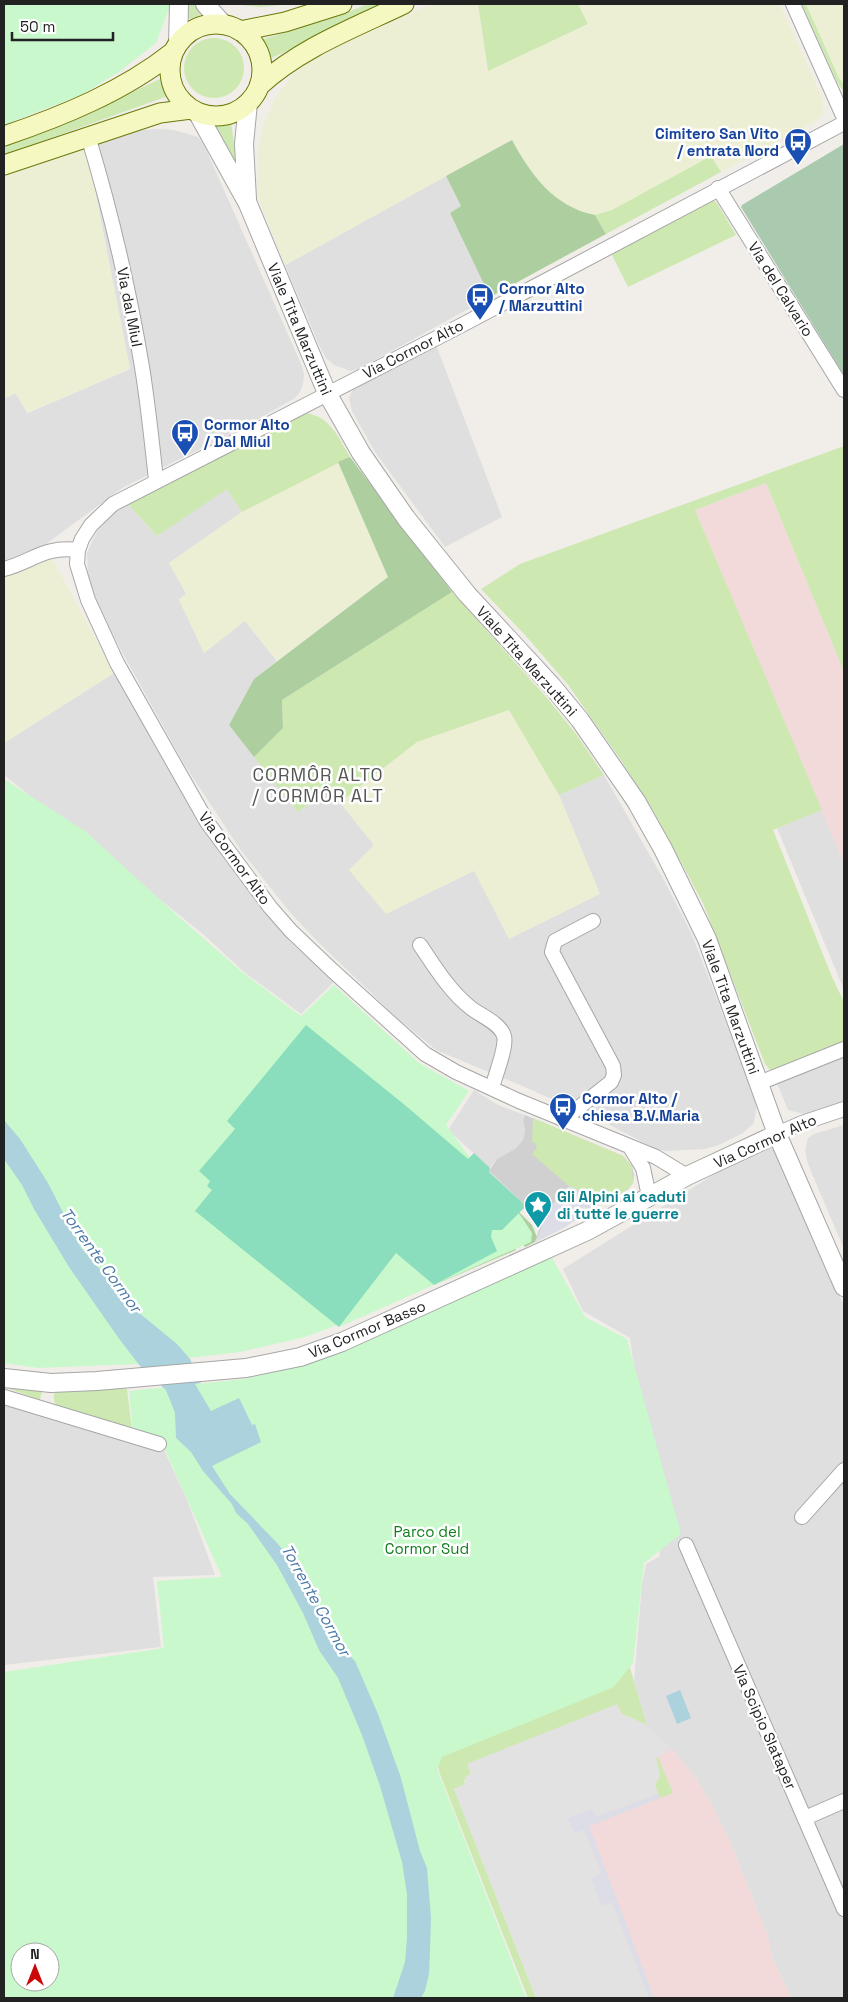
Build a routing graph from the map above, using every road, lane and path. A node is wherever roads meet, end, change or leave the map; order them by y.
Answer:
1 (179, 4) edge
2 (205, 4) edge
3 (342, 4) edge
4 (404, 4) edge
5 (793, 4) edge
6 (231, 27) junction
7 (175, 48) junction
8 (259, 86) junction
9 (248, 103) junction
10 (194, 111) junction
11 (844, 118) edge
12 (844, 123) edge
13 (4, 136) edge
14 (88, 136) junction
15 (4, 165) edge
16 (718, 188) junction
17 (248, 204) junction
18 (844, 390) edge
19 (326, 394) junction
20 (156, 480) junction
21 (78, 550) junction
22 (4, 569) edge
23 (593, 921) dead end
24 (420, 945) dead end
25 (844, 1049) edge
26 (759, 1083) junction
27 (492, 1088) junction
28 (844, 1109) edge
29 (563, 1120) junction
30 (777, 1134) junction
31 (630, 1148) junction
32 (688, 1176) junction
33 (649, 1196) junction
34 (844, 1288) edge
35 (4, 1378) edge
36 (4, 1397) edge
37 (159, 1444) dead end
38 (844, 1470) edge
39 (802, 1517) dead end
40 (686, 1545) dead end
41 (844, 1801) edge
42 (805, 1818) junction
43 (844, 1909) edge

1 - 7 street
2 - 6 street
3 - 6 main road
4 - 8 main road
5 - 11 street
6 - 7 main road
6 - 8 main road
7 - 10 main road
7 - 13 main road
8 - 9 main road
9 - 10 main road
9 - 17 street, Viale Tita Marzuttini
10 - 14 main road
10 - 17 street, Viale Tita Marzuttini
12 - 16 street, Via Cormor Alto
14 - 15 main road
14 - 20 street, Via dal Miul
16 - 18 street, Via del Calvario
16 - 19 street, Via Cormor Alto
17 - 19 street, Viale Tita Marzuttini
19 - 20 street, Via Cormor Alto
19 - 26 street, Viale Tita Marzuttini
20 - 21 street, Via Cormor Alto
21 - 22 street
21 - 27 street, Via Cormor Alto
23 - 29 street
24 - 27 street
25 - 26 street
26 - 30 street, Viale Tita Marzuttini
27 - 29 street, Via Cormor Alto
28 - 30 street, Via Cormor Alto
29 - 31 street, Via Cormor Alto
30 - 32 street, Via Cormor Alto
30 - 34 street, Viale Tita Marzuttini
31 - 32 street, Via Cormor Alto
31 - 33 street
32 - 33 street, Via Cormor Alto
33 - 35 street, Via Cormor Basso
36 - 37 street
38 - 39 street
40 - 42 street, Via Scipio Slataper
41 - 42 street
42 - 43 street, Via Scipio Slataper

